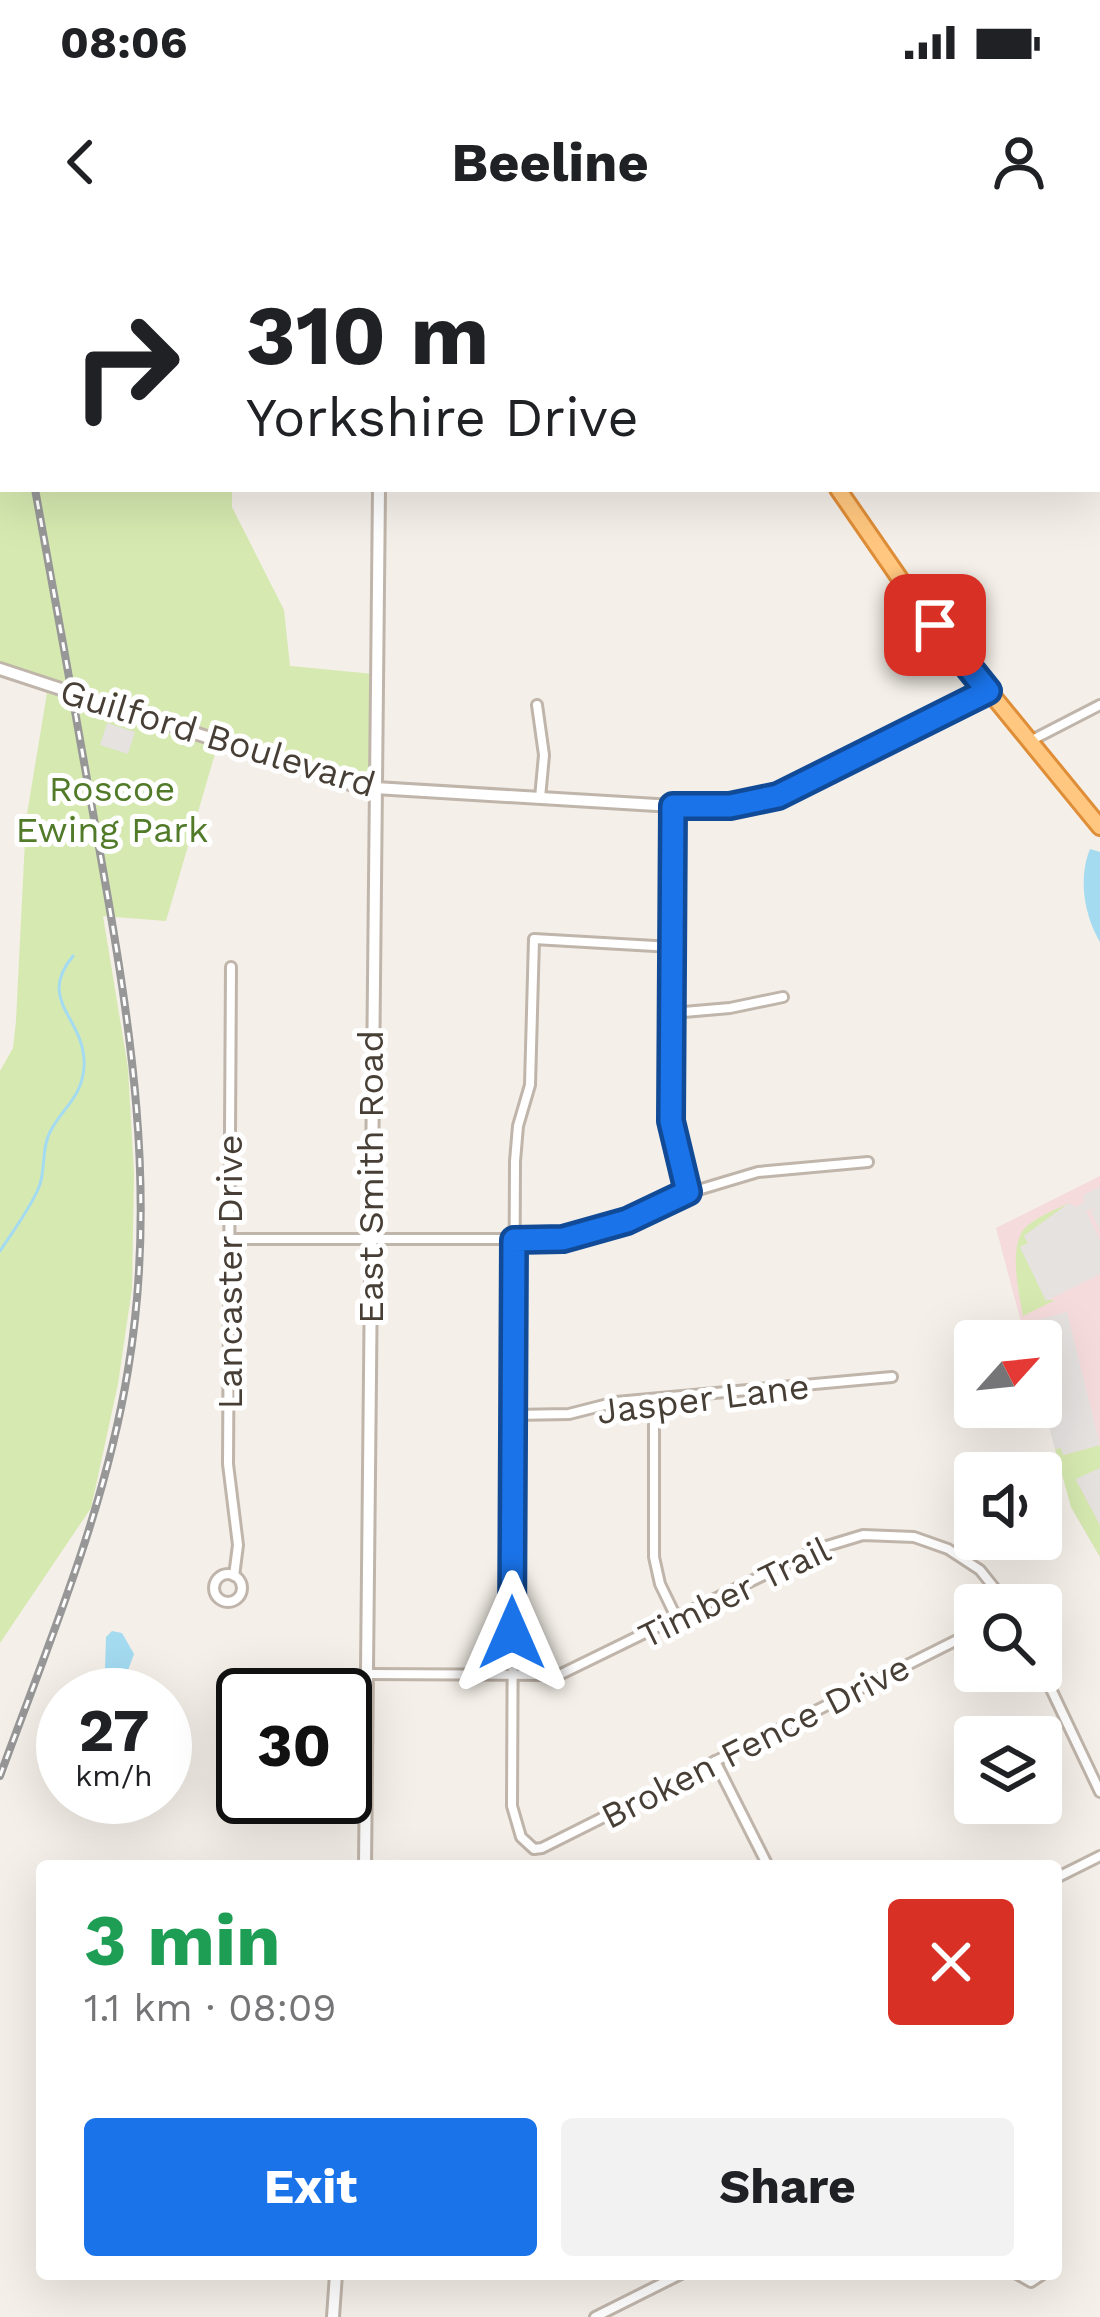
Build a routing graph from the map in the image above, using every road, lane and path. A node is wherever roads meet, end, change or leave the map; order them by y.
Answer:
1 (379, 492) edge
2 (840, 492) edge
3 (0, 669) edge
4 (988, 691) junction
5 (537, 705) dead end
6 (1100, 705) edge
7 (1029, 741) junction
8 (374, 788) junction
9 (540, 798) junction
10 (673, 806) junction
11 (1100, 827) edge
12 (672, 947) junction
13 (231, 967) dead end
14 (783, 997) dead end
15 (672, 1013) junction
16 (868, 1162) dead end
17 (688, 1192) junction
18 (229, 1239) junction
19 (370, 1239) junction
20 (514, 1240) junction
21 (892, 1377) dead end
22 (654, 1399) junction
23 (513, 1415) junction
24 (234, 1576) dead end
25 (992, 1584) edge
26 (677, 1619) junction
27 (954, 1642) edge
28 (367, 1668) edge
29 (372, 1674) edge
30 (512, 1676) junction
31 (1052, 1692) edge
32 (715, 1761) junction
33 (1100, 1792) edge
34 (365, 1824) edge
35 (1100, 1856) edge
36 (364, 1860) edge
37 (765, 1860) edge
38 (1062, 1875) edge
39 (336, 2280) edge
40 (669, 2280) edge
41 (333, 2317) edge
42 (595, 2317) edge

1 - 8 street, East Smith Road
2 - 4 highway
3 - 8 street, Guilford Boulevard
4 - 7 highway
4 - 10 street, Guilford Boulevard
5 - 9 street
6 - 7 street
7 - 11 highway
8 - 9 street, Guilford Boulevard
8 - 19 street, East Smith Road
9 - 10 street, Guilford Boulevard
10 - 12 street
12 - 15 street
12 - 20 street
13 - 18 street, Lancaster Drive
14 - 15 street
15 - 17 street
16 - 17 street
17 - 20 street
18 - 19 street
18 - 24 street, Lancaster Drive
19 - 20 street
19 - 28 street, East Smith Road
20 - 23 street
21 - 22 street, Jasper Lane
22 - 23 street, Jasper Lane
22 - 26 street
23 - 30 street
25 - 26 street, Timber Trail
26 - 30 street, Timber Trail
27 - 32 street, Broken Fence Drive
29 - 30 street, Timber Trail
30 - 32 street, Broken Fence Drive
31 - 33 street
32 - 37 street
34 - 36 street, East Smith Road
35 - 38 street
39 - 41 street
40 - 42 street

